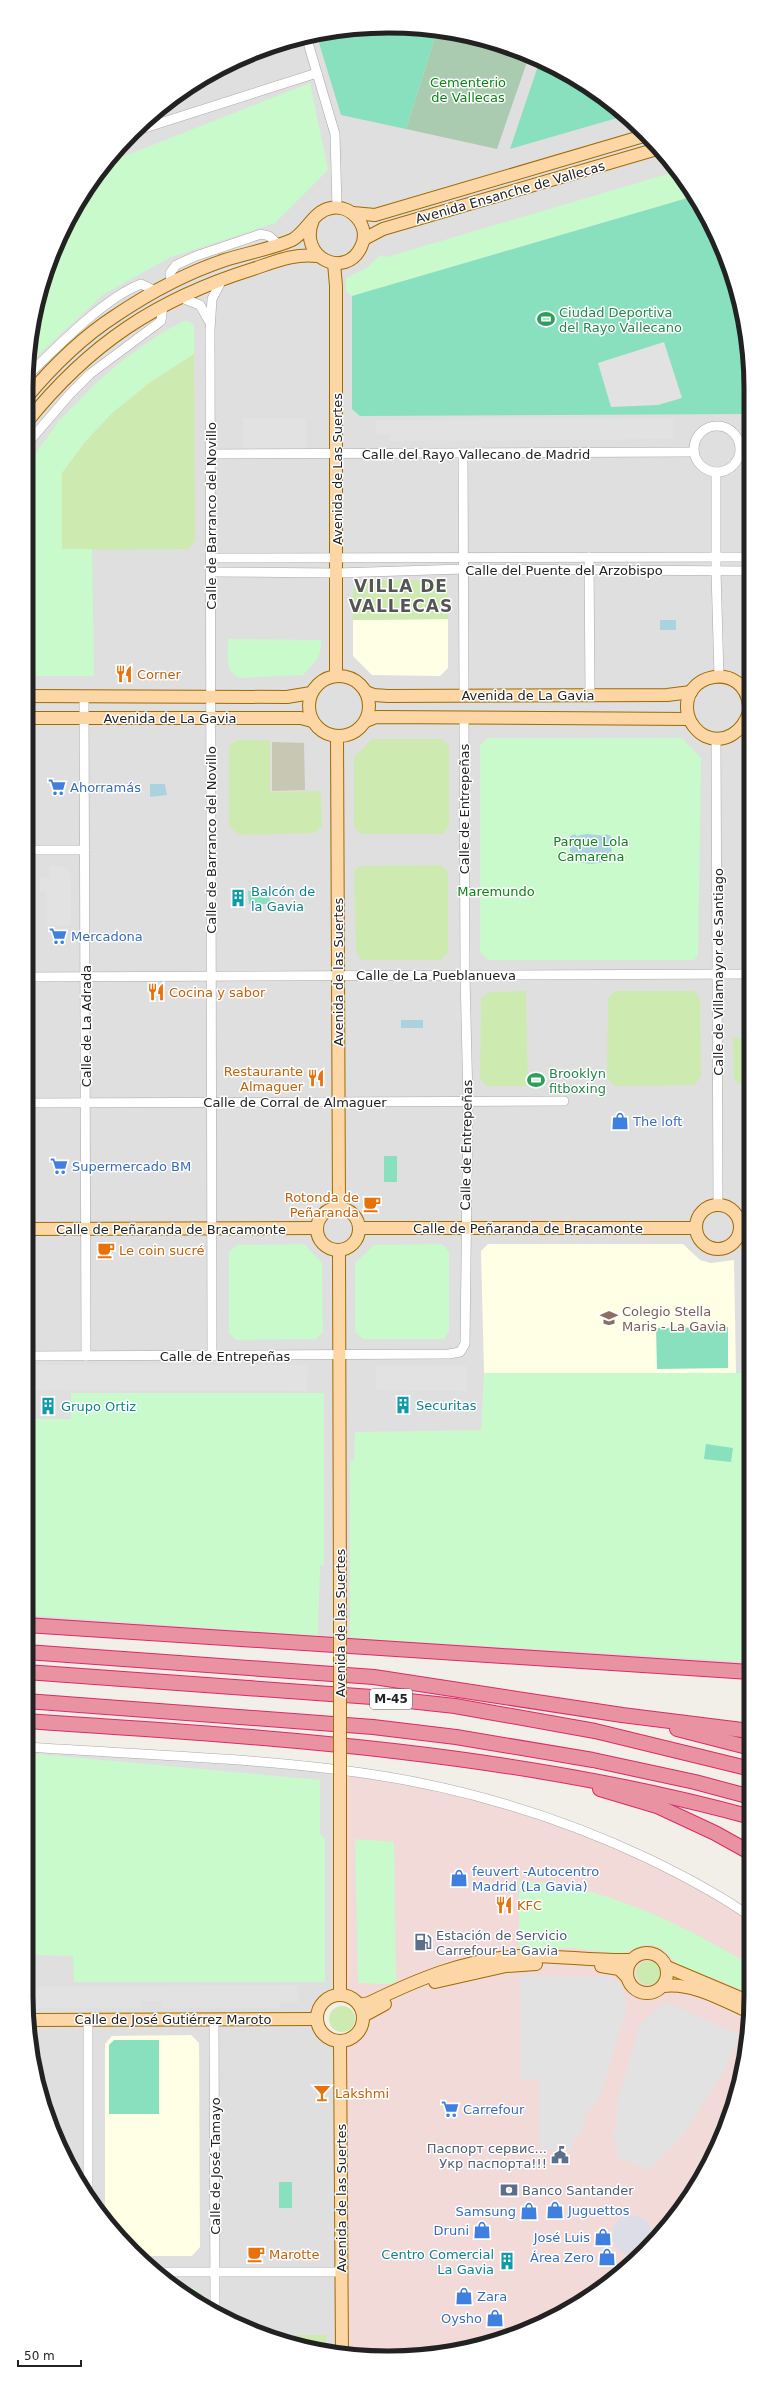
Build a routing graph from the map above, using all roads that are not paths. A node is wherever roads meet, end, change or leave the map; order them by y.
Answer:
1 (308, 42) edge
2 (317, 73) junction
3 (148, 127) edge
4 (640, 137) edge
5 (653, 150) edge
6 (337, 207) junction
7 (353, 213) junction
8 (313, 220) junction
9 (364, 239) junction
10 (317, 256) junction
11 (334, 263) junction
12 (224, 277) junction
13 (156, 291) junction
14 (179, 297) junction
15 (163, 305) junction
16 (211, 324) junction
17 (34, 369) edge
18 (33, 390) edge
19 (33, 415) edge
20 (33, 437) edge
21 (694, 452) junction
22 (744, 453) edge
23 (211, 454) junction
24 (337, 454) junction
25 (463, 454) junction
26 (716, 472) junction
27 (463, 557) junction
28 (589, 557) junction
29 (716, 557) junction
30 (744, 557) edge
31 (211, 558) junction
32 (337, 558) junction
33 (463, 569) junction
34 (589, 570) junction
35 (716, 571) junction
36 (744, 571) edge
37 (211, 572) junction
38 (337, 573) junction
39 (336, 675) junction
40 (719, 676) junction
41 (744, 689) edge
42 (366, 692) junction
43 (691, 692) junction
44 (311, 693) junction
45 (464, 695) junction
46 (33, 696) edge
47 (84, 696) junction
48 (212, 696) junction
49 (590, 696) junction
50 (211, 717) junction
51 (33, 718) edge
52 (85, 718) junction
53 (464, 718) junction
54 (689, 719) junction
55 (312, 721) junction
56 (366, 721) junction
57 (744, 723) edge
58 (337, 736) junction
59 (716, 739) junction
60 (33, 850) edge
61 (85, 850) junction
62 (718, 974) junction
63 (744, 974) edge
64 (338, 975) junction
65 (465, 975) junction
66 (85, 977) junction
67 (212, 977) junction
68 (33, 978) edge
69 (564, 1100) dead end
70 (468, 1101) junction
71 (212, 1102) junction
72 (339, 1102) junction
73 (33, 1103) edge
74 (86, 1103) junction
75 (718, 1206) junction
76 (339, 1207) junction
77 (744, 1227) edge
78 (316, 1228) junction
79 (359, 1228) junction
80 (696, 1228) junction
81 (33, 1229) edge
82 (86, 1229) junction
83 (213, 1229) junction
84 (465, 1229) junction
85 (744, 1229) edge
86 (339, 1250) junction
87 (339, 1355) junction
88 (33, 1356) edge
89 (86, 1356) junction
90 (212, 1356) junction
91 (33, 1625) edge
92 (33, 1652) edge
93 (693, 1668) junction
94 (744, 1668) edge
95 (744, 1672) edge
96 (33, 1673) edge
97 (33, 1702) edge
98 (622, 1714) junction
99 (33, 1722) edge
100 (744, 1730) edge
101 (744, 1746) edge
102 (33, 1747) edge
103 (487, 1762) junction
104 (744, 1767) edge
105 (744, 1795) edge
106 (744, 1815) edge
107 (744, 1849) edge
108 (744, 1913) edge
109 (631, 1960) junction
110 (667, 1967) junction
111 (627, 1977) junction
112 (663, 1986) junction
113 (340, 1995) junction
114 (744, 1999) edge
115 (743, 2009) edge
116 (361, 2010) junction
117 (214, 2019) junction
118 (317, 2019) junction
119 (34, 2020) edge
120 (88, 2020) junction
121 (340, 2042) junction
122 (88, 2185) edge
123 (165, 2272) edge
124 (215, 2272) junction
125 (342, 2272) junction
126 (215, 2305) edge
127 (342, 2348) edge

1 - 2 street
2 - 3 street
2 - 6 street
4 - 7 main road, Avenida Ensanche de Vallecas
5 - 9 main road, Avenida Ensanche de Vallecas
6 - 7 main road, Avenida Ensanche de Vallecas
6 - 8 main road
7 - 9 main road
8 - 10 main road
8 - 13 main road
9 - 11 main road
10 - 11 main road
10 - 12 main road
11 - 24 main road, Avenida de Las Suertes
12 - 14 main road
12 - 16 street, Calle de Barranco del Novillo
13 - 17 street
13 - 18 main road
14 - 15 main road
14 - 16 street
15 - 19 main road
15 - 20 street
16 - 23 street, Calle de Barranco del Novillo
21 - 22 street
21 - 25 street, Calle del Rayo Vallecano de Madrid
21 - 26 street
22 - 26 street
23 - 24 street, Calle del Rayo Vallecano de Madrid
23 - 31 street, Calle de Barranco del Novillo
24 - 25 street, Calle del Rayo Vallecano de Madrid
24 - 32 main road, Avenida de Las Suertes
25 - 27 street
26 - 29 street
27 - 28 street, Calle del Puente del Arzobispo
27 - 32 street, Calle del Puente del Arzobispo
27 - 33 street
28 - 29 street, Calle del Puente del Arzobispo
28 - 34 street
29 - 30 street, Calle del Puente del Arzobispo
29 - 35 street
31 - 32 street, Calle del Puente del Arzobispo
31 - 37 street, Calle de Barranco del Novillo
32 - 38 main road, Avenida de Las Suertes
33 - 34 street, Calle del Puente del Arzobispo
33 - 38 street, Calle del Puente del Arzobispo
33 - 45 street
34 - 35 street, Calle del Puente del Arzobispo
34 - 49 street
35 - 36 street, Calle del Puente del Arzobispo
35 - 40 street
37 - 38 street, Calle del Puente del Arzobispo
37 - 48 street, Calle de Barranco del Novillo
38 - 39 main road, Avenida de Las Suertes
39 - 42 main road
39 - 44 main road
40 - 41 main road
40 - 43 main road
42 - 45 main road, Avenida de La Gavia
42 - 56 main road
43 - 49 main road, Avenida de La Gavia
43 - 54 main road
44 - 48 main road, Avenida de La Gavia
44 - 55 main road
45 - 49 main road, Avenida de La Gavia
46 - 47 main road, Avenida de La Gavia
47 - 48 main road, Avenida de La Gavia
47 - 52 street, Calle de La Adrada
48 - 50 street, Calle de Barranco del Novillo
50 - 52 main road, Avenida de La Gavia
50 - 55 main road, Avenida de La Gavia
50 - 67 street, Calle de Barranco del Novillo
51 - 52 main road, Avenida de La Gavia
52 - 61 street, Calle de La Adrada
53 - 54 main road, Avenida de La Gavia
53 - 56 main road, Avenida de La Gavia
53 - 65 street, Calle de Entrepeñas
54 - 59 main road
55 - 58 main road
56 - 58 main road
57 - 59 main road
58 - 64 main road, Avenida de las Suertes
59 - 62 street, Calle de Villamayor de Santiago
60 - 61 street
61 - 66 street, Calle de La Adrada
62 - 63 street, Calle de La Pueblanueva
62 - 65 street, Calle de La Pueblanueva
62 - 75 street, Calle de Villamayor de Santiago
64 - 65 street, Calle de La Pueblanueva
64 - 67 street, Calle de La Pueblanueva
64 - 72 main road, Avenida de las Suertes
65 - 70 street, Calle de Entrepeñas
66 - 67 street, Calle de La Pueblanueva
66 - 68 street, Calle de La Pueblanueva
66 - 74 street, Calle de La Adrada
67 - 71 street, Calle de Barranco del Novillo
69 - 70 street, Calle de Corral de Almaguer
70 - 72 street, Calle de Corral de Almaguer
70 - 84 street, Calle de Entrepeñas
71 - 72 street, Calle de Corral de Almaguer
71 - 74 street, Calle de Corral de Almaguer
71 - 83 street, Calle de Barranco del Novillo
72 - 76 main road, Avenida de las Suertes
73 - 74 street, Calle de Corral de Almaguer
74 - 82 street, Calle de La Adrada
75 - 77 main road
75 - 80 main road
76 - 78 main road
76 - 79 main road
78 - 83 main road, Calle de Peñaranda de Bracamonte
78 - 86 main road
79 - 84 main road, Calle de Peñaranda de Bracamonte
79 - 86 main road
80 - 84 main road, Calle de Peñaranda de Bracamonte
80 - 85 main road
81 - 82 main road, Calle de Peñaranda de Bracamonte
82 - 83 main road, Calle de Peñaranda de Bracamonte
82 - 89 street, Calle de La Adrada
83 - 90 street, Calle de Barranco del Novillo
84 - 87 street, Calle de Entrepeñas
86 - 87 main road, Avenida de las Suertes
87 - 90 street, Calle de Entrepeñas
87 - 113 main road, Avenida de las Suertes, bridge
88 - 89 street, Calle de Entrepeñas
89 - 90 street, Calle de Entrepeñas
91 - 93 highway
92 - 98 highway
93 - 94 highway
93 - 95 highway
96 - 104 highway, M-45
97 - 105 highway, M-45
98 - 100 highway
98 - 101 highway
99 - 103 highway
102 - 108 street
103 - 106 highway
103 - 107 highway
109 - 110 main road
109 - 111 main road
109 - 116 main road
110 - 112 main road
110 - 114 main road
111 - 112 main road
111 - 116 main road
112 - 115 main road
113 - 116 main road
113 - 118 main road
116 - 121 main road
117 - 118 main road, Calle de José Gutiérrez Maroto
117 - 120 main road, Calle de José Gutiérrez Maroto
117 - 124 street, Calle de José Tamayo
118 - 121 main road
119 - 120 main road, Calle de José Gutiérrez Maroto
120 - 122 street
121 - 125 main road, Avenida de las Suertes
123 - 124 street
124 - 125 street
124 - 126 street, Calle de José Tamayo
125 - 127 main road, Avenida de las Suertes

